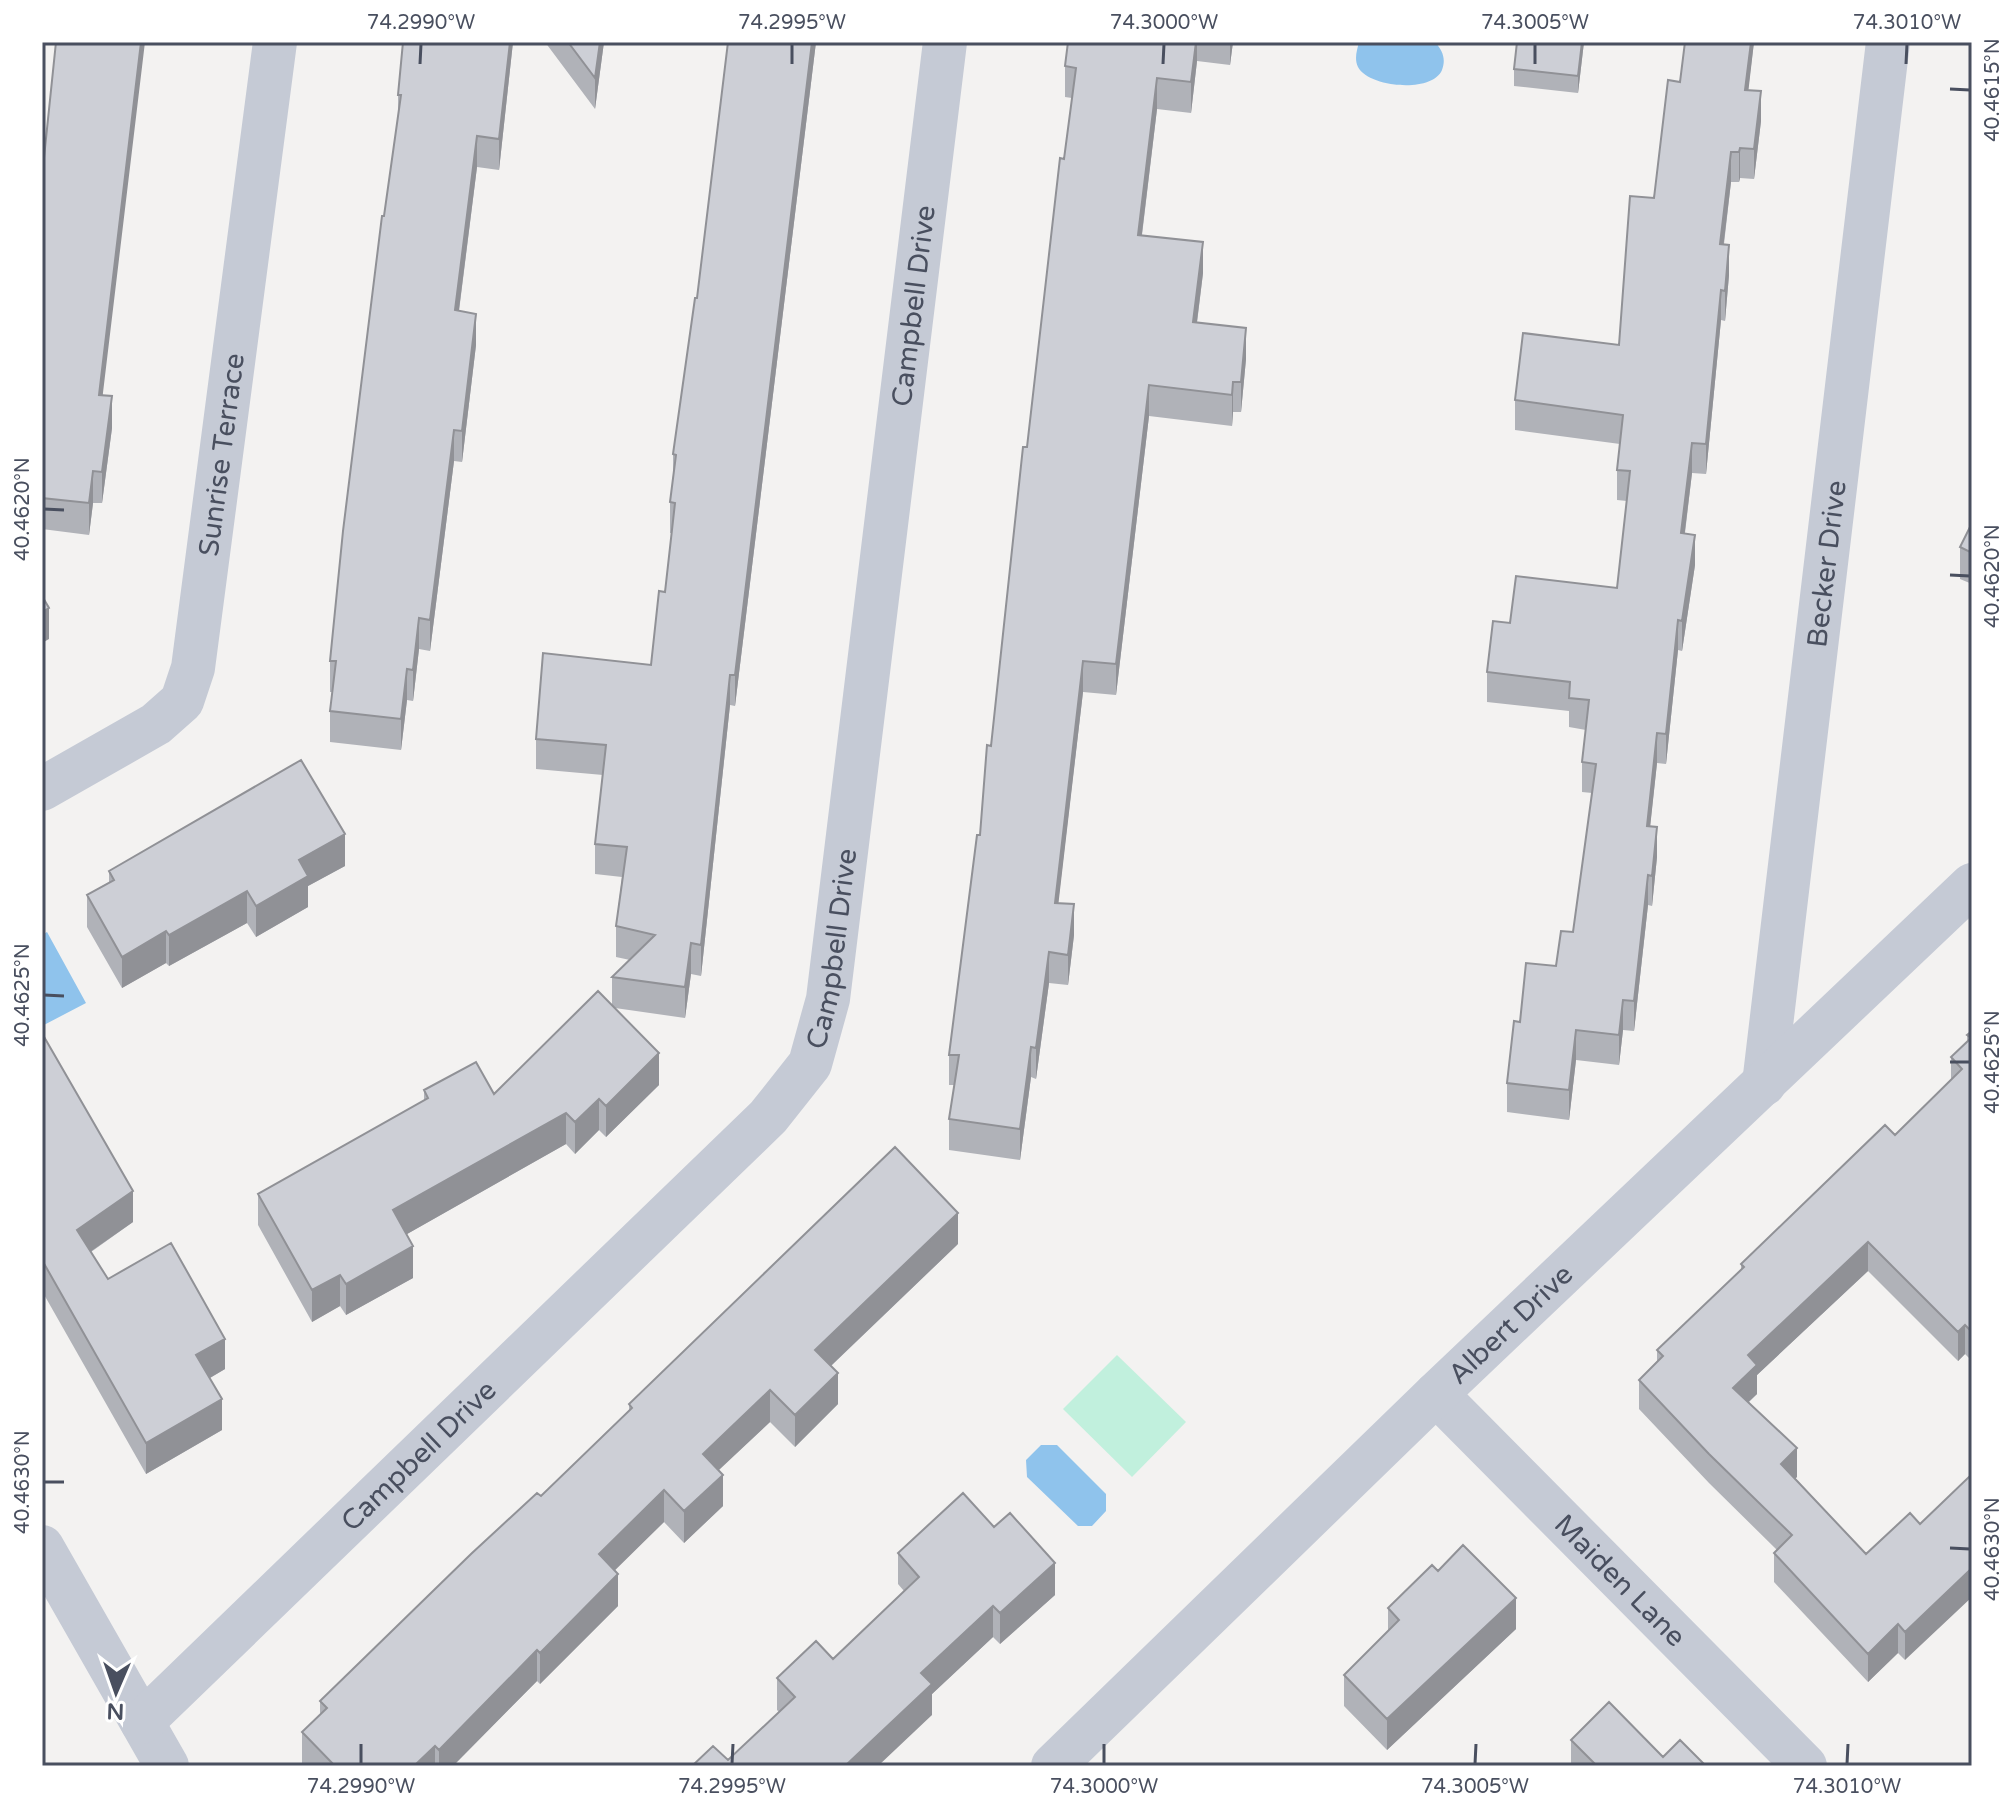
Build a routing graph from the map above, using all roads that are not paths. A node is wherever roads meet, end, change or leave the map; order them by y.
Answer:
1 (275, 42) edge
2 (945, 42) edge
3 (1888, 42) edge
4 (42, 789) edge
5 (1972, 885) edge
6 (1764, 1084) junction
7 (1436, 1394) junction
8 (42, 1547) edge
9 (142, 1722) junction
10 (167, 1766) edge
11 (1053, 1766) edge
12 (1805, 1766) edge

1 - 4 street, Sunrise Terrace
2 - 9 street, Campbell Drive
3 - 6 street, Becker Drive
5 - 6 street, Albert Drive
6 - 7 street, Albert Drive
7 - 11 street, Albert Drive
7 - 12 street, Maiden Lane
8 - 9 street
9 - 10 street

